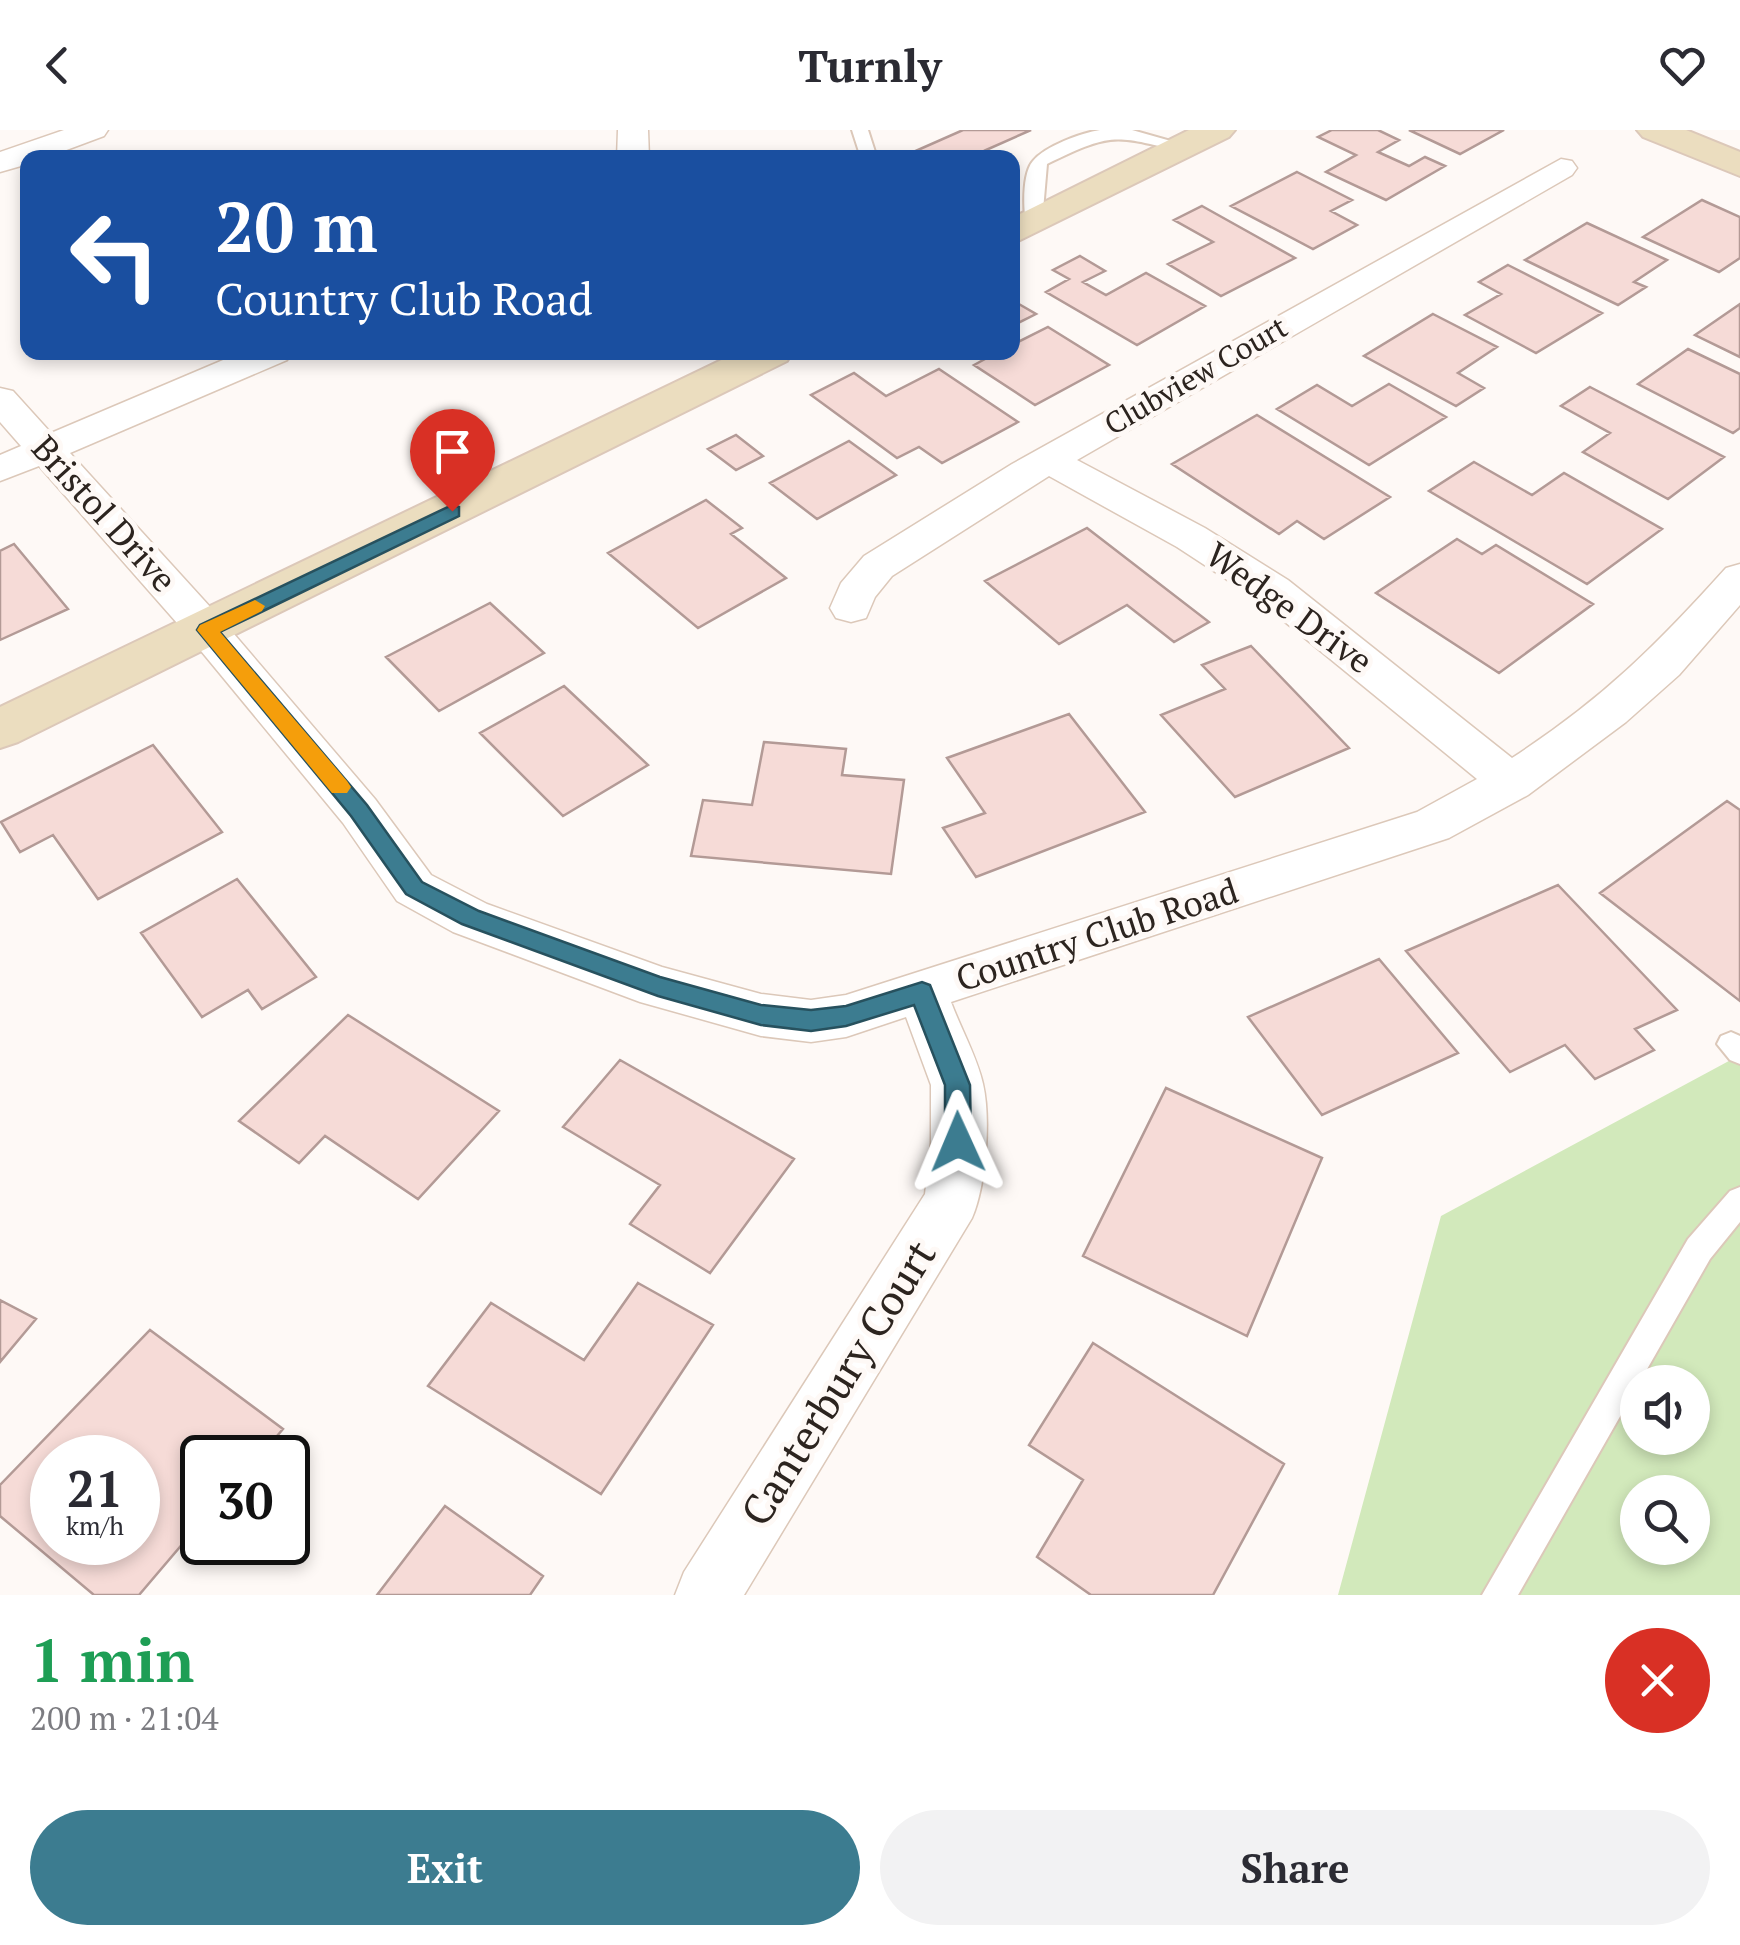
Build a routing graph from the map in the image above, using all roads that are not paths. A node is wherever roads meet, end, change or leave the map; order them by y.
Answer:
1 (93, 130) edge
2 (1218, 130) edge
3 (1655, 130) edge
4 (1184, 147) junction
5 (37, 150) edge
6 (1740, 165) edge
7 (1561, 168) dead end
8 (1023, 228) edge
9 (255, 360) edge
10 (756, 360) edge
11 (0, 399) edge
12 (46, 449) junction
13 (1048, 460) junction
14 (0, 469) edge
15 (1740, 578) edge
16 (851, 608) dead end
17 (207, 630) junction
18 (0, 730) edge
19 (1512, 783) junction
20 (922, 992) junction
21 (1740, 1200) edge
22 (707, 1595) edge
23 (1498, 1595) edge

1 - 5 street
2 - 4 street
3 - 6 street
4 - 8 street
4 - 8 lane
7 - 13 street, Clubview Court
9 - 12 street
10 - 17 street
11 - 12 street, Bristol Drive
12 - 14 street
12 - 17 street, Bristol Drive
13 - 16 street, Clubview Court
13 - 19 street, Wedge Drive
15 - 19 street, Country Club Road
17 - 18 street
17 - 20 street, Country Club Road
19 - 20 street, Country Club Road
20 - 22 street, Canterbury Court
21 - 23 lane

